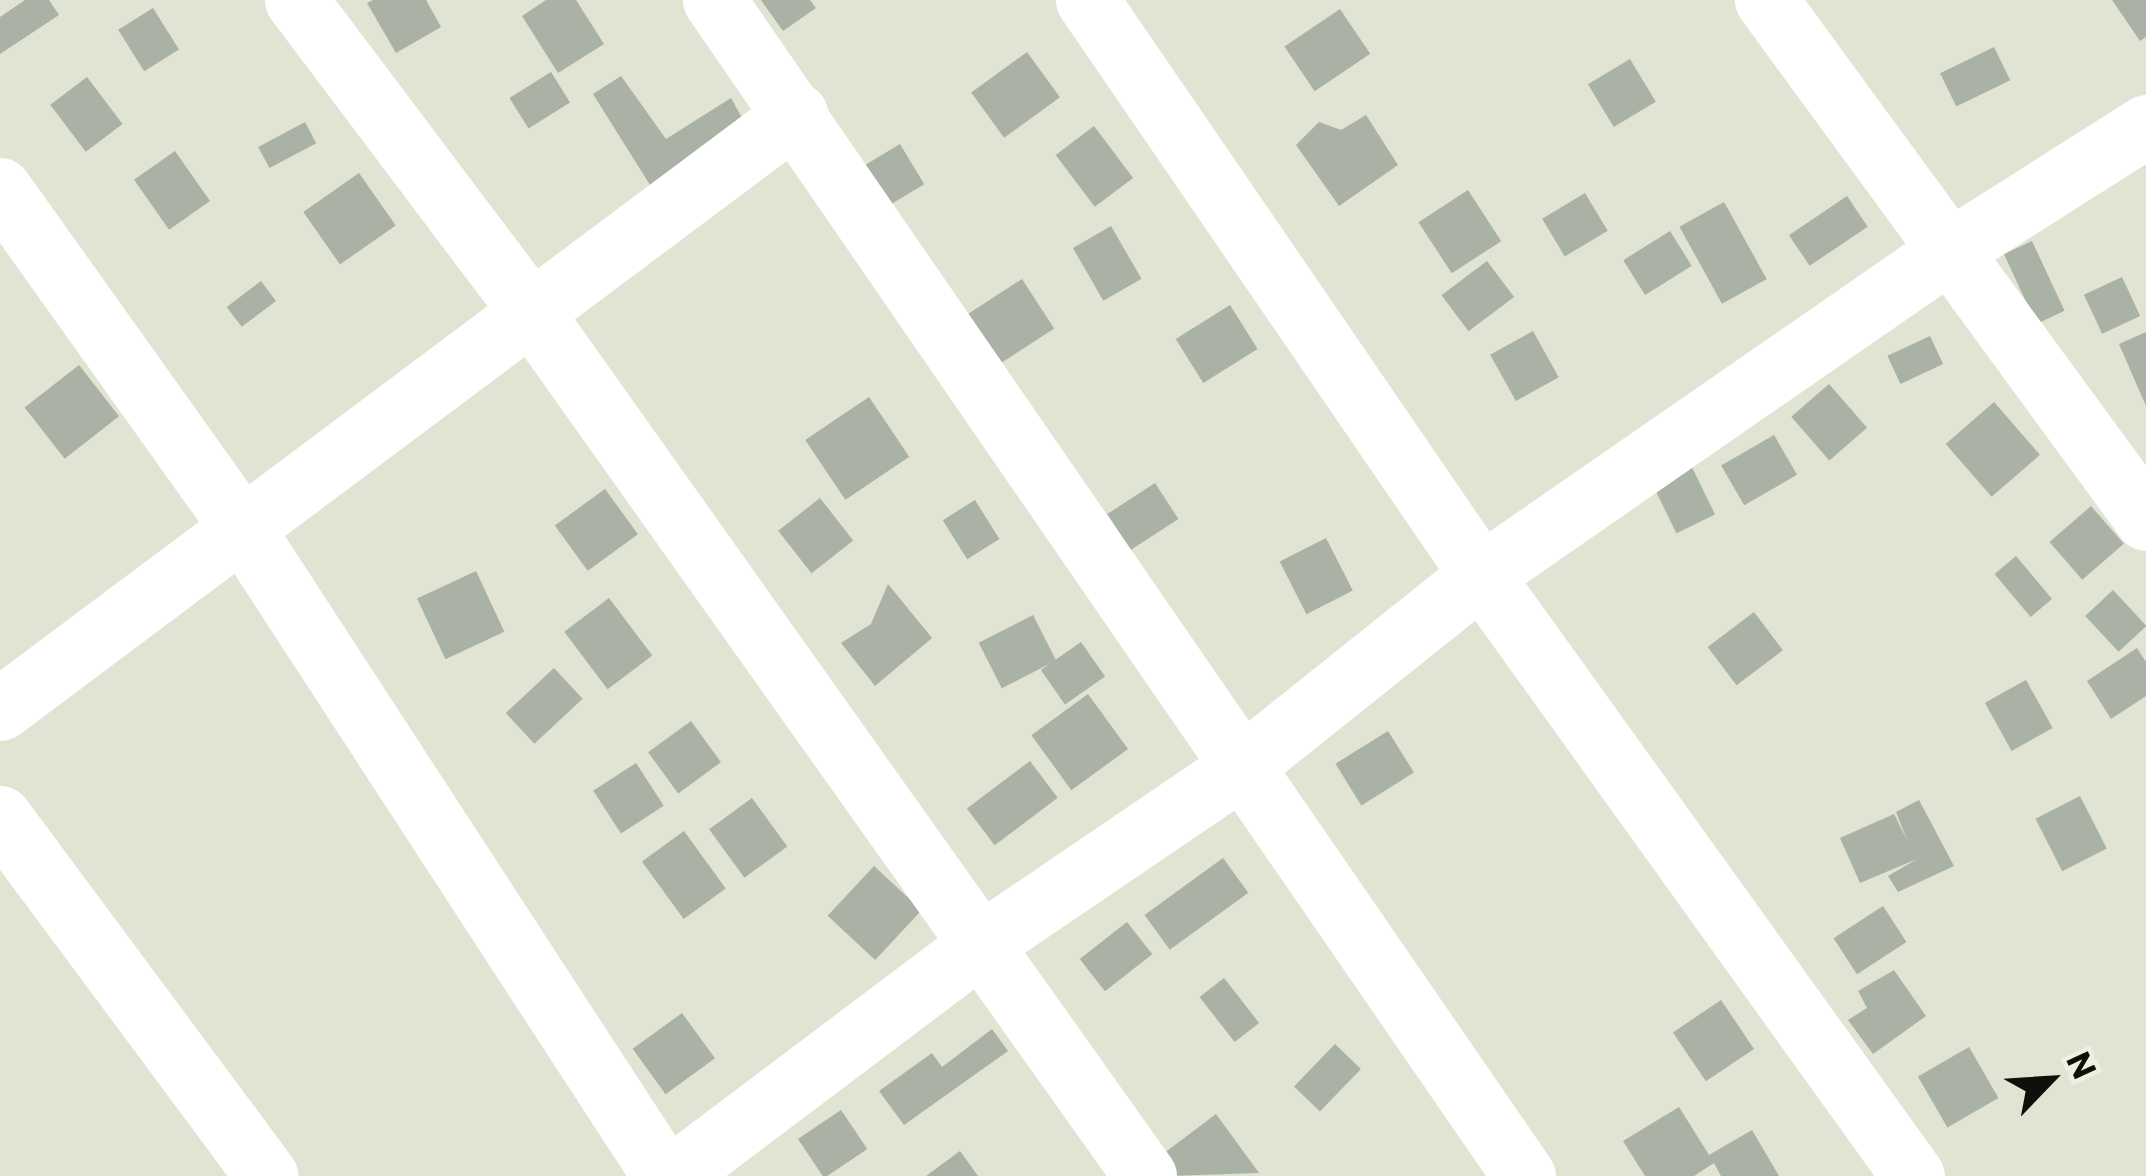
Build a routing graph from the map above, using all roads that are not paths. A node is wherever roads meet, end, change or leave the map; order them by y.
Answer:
1 (296, 0) edge
2 (714, 0) edge
3 (1088, 0) edge
4 (1766, 0) edge
5 (796, 114) junction
6 (2146, 126) edge
7 (0, 189) edge
8 (1946, 253) junction
9 (531, 312) junction
10 (2146, 520) edge
11 (242, 528) junction
12 (1481, 575) junction
13 (0, 709) edge
14 (1238, 770) junction
15 (0, 817) edge
16 (977, 946) junction
17 (267, 1176) edge
18 (664, 1176) edge
19 (673, 1176) edge
20 (1145, 1176) edge
21 (1524, 1176) edge
22 (1913, 1176) edge

1 - 9 street
2 - 5 street
3 - 12 street
4 - 8 street
5 - 9 street
5 - 14 street
6 - 8 street
7 - 11 street
8 - 10 street
8 - 12 street
9 - 11 street
9 - 16 street
11 - 13 street
11 - 18 street
12 - 14 street
12 - 22 street
14 - 16 street
14 - 21 street
15 - 17 street
16 - 19 street
16 - 20 street

